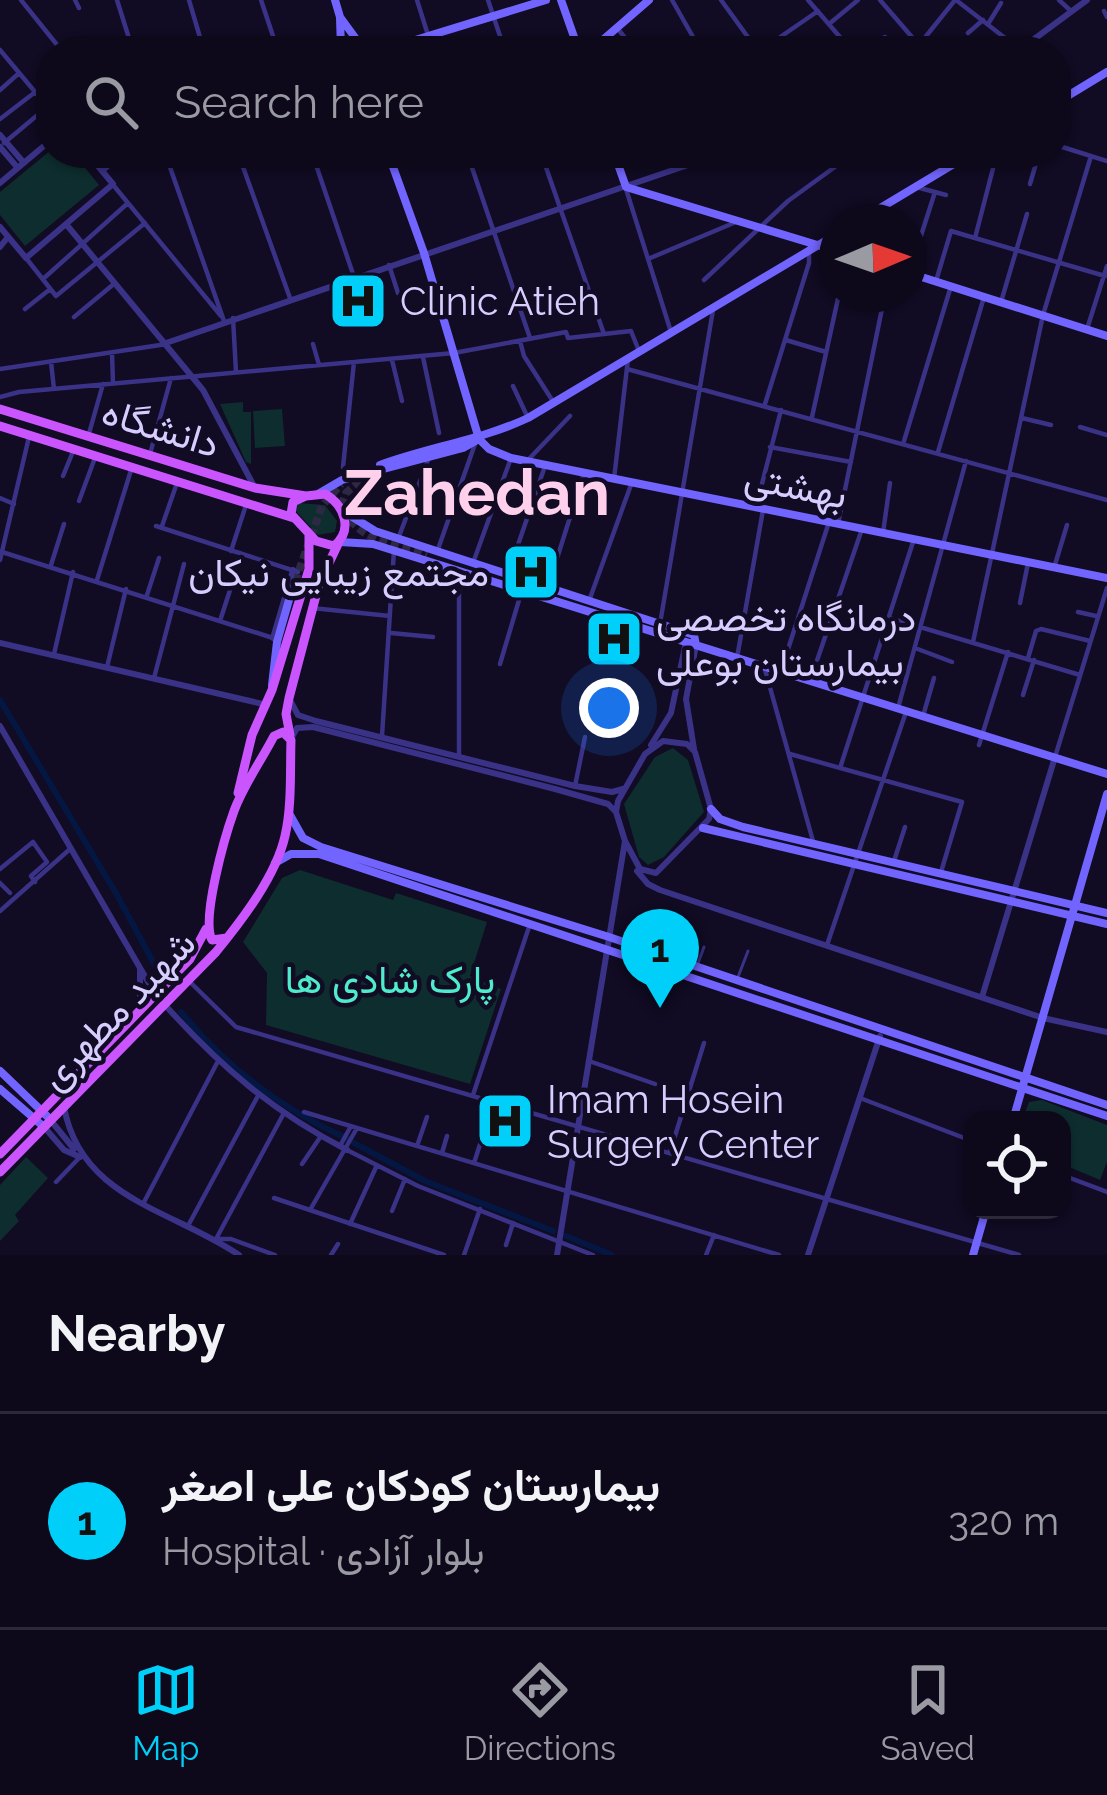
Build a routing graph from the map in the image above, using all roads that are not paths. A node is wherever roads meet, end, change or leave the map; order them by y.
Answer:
1 (21, 0) edge
2 (75, 0) edge
3 (117, 0) edge
4 (189, 0) edge
5 (261, 0) edge
6 (334, 0) edge
7 (417, 0) edge
8 (488, 0) edge
9 (546, 0) edge
10 (561, 0) edge
11 (649, 0) edge
12 (672, 0) edge
13 (721, 0) edge
14 (808, 0) edge
15 (858, 0) edge
16 (880, 0) edge
17 (956, 0) edge
18 (1059, 0) edge
19 (1087, 0) edge
20 (1001, 3) dead end
21 (79, 8) dead end
22 (818, 11) junction
23 (1071, 11) junction
24 (340, 17) junction
25 (493, 17) junction
26 (985, 22) junction
27 (829, 25) junction
28 (617, 28) junction
29 (968, 33) dead end
30 (50, 36) edge
31 (128, 36) edge
32 (200, 36) edge
33 (273, 36) edge
34 (341, 36) edge
35 (355, 36) edge
36 (428, 36) edge
37 (431, 36) edge
38 (500, 36) edge
39 (574, 36) edge
40 (608, 36) edge
41 (624, 36) edge
42 (692, 36) edge
43 (748, 36) edge
44 (781, 36) edge
45 (838, 36) edge
46 (911, 36) edge
47 (930, 36) edge
48 (1002, 36) edge
49 (1038, 36) edge
50 (0, 50) edge
51 (20, 73) junction
52 (1107, 73) edge
53 (0, 89) edge
54 (36, 92) joint
55 (1071, 94) edge
56 (0, 118) edge
57 (36, 118) edge
58 (2, 141) edge
59 (1071, 150) edge
60 (36, 152) edge
61 (1090, 156) junction
62 (1107, 161) edge
63 (21, 165) junction
64 (99, 168) edge
65 (106, 168) edge
66 (171, 168) edge
67 (243, 168) edge
68 (317, 168) edge
69 (393, 168) edge
70 (472, 168) edge
71 (546, 168) edge
72 (619, 168) edge
73 (680, 168) edge
74 (831, 168) edge
75 (948, 168) edge
76 (994, 168) edge
77 (1035, 168) edge
78 (102, 171) junction
79 (0, 183) edge
80 (113, 184) junction
81 (1030, 184) dead end
82 (626, 187) junction
83 (916, 187) junction
84 (935, 192) junction
85 (946, 195) dead end
86 (128, 203) junction
87 (888, 204) edge
88 (560, 209) junction
89 (1028, 214) dead end
90 (927, 217) edge
91 (741, 220) junction
92 (145, 223) junction
93 (66, 224) junction
94 (759, 226) junction
95 (0, 227) edge
96 (492, 230) junction
97 (8, 237) junction
98 (975, 238) junction
99 (819, 244) edge
100 (83, 245) junction
101 (0, 248) edge
102 (813, 248) junction
103 (819, 249) edge
104 (1016, 250) junction
105 (424, 253) junction
106 (26, 258) junction
107 (648, 259) junction
108 (1060, 261) junction
109 (98, 263) junction
110 (389, 265) junction
111 (1107, 266) edge
112 (1106, 276) edge
113 (355, 277) junction
114 (927, 278) edge
115 (43, 279) junction
116 (704, 280) dead end
117 (936, 281) junction
118 (116, 283) junction
119 (951, 286) junction
120 (53, 292) junction
121 (398, 293) dead end
122 (984, 296) junction
123 (290, 298) junction
124 (1001, 302) junction
125 (713, 308) junction
126 (26, 309) dead end
127 (834, 312) edge
128 (881, 312) edge
129 (1043, 315) junction
130 (74, 317) dead end
131 (229, 319) junction
132 (1087, 330) junction
133 (671, 332) junction
134 (604, 334) junction
135 (1107, 336) edge
136 (530, 338) junction
137 (785, 340) junction
138 (520, 341) junction
139 (167, 344) junction
140 (314, 344) dead end
141 (454, 352) junction
142 (639, 352) junction
143 (826, 352) junction
144 (112, 353) junction
145 (423, 355) junction
146 (392, 358) junction
147 (51, 362) junction
148 (353, 362) junction
149 (628, 363) junction
150 (319, 365) junction
151 (0, 369) edge
152 (236, 372) junction
153 (191, 375) junction
154 (171, 378) junction
155 (113, 383) junction
156 (103, 384) junction
157 (513, 386) dead end
158 (699, 387) junction
159 (54, 389) junction
160 (0, 398) edge
161 (402, 401) dead end
162 (554, 403) junction
163 (765, 404) junction
164 (0, 409) edge
165 (781, 410) junction
166 (570, 416) dead end
167 (812, 417) junction
168 (528, 418) junction
169 (1022, 418) junction
170 (1051, 425) dead end
171 (0, 426) edge
172 (1080, 427) dead end
173 (857, 431) junction
174 (439, 433) dead end
175 (30, 435) junction
176 (1107, 435) edge
177 (88, 437) junction
178 (479, 439) junction
179 (903, 443) junction
180 (770, 447) junction
181 (74, 449) junction
182 (938, 452) junction
183 (96, 455) junction
184 (149, 455) junction
185 (429, 456) junction
186 (511, 458) junction
187 (527, 461) junction
188 (966, 461) junction
189 (851, 462) junction
190 (380, 465) dead end
191 (546, 465) junction
192 (132, 467) junction
193 (343, 467) dead end
194 (584, 472) junction
195 (1010, 474) junction
196 (64, 476) dead end
197 (614, 478) junction
198 (178, 480) junction
199 (632, 482) junction
200 (890, 483) dead end
201 (255, 488) junction
202 (682, 492) junction
203 (312, 495) junction
204 (0, 498) edge
205 (1107, 500) edge
206 (79, 501) dead end
207 (247, 501) junction
208 (14, 505) junction
209 (760, 508) junction
210 (342, 511) junction
211 (294, 518) junction
212 (834, 523) junction
213 (64, 524) dead end
214 (1066, 525) dead end
215 (862, 529) junction
216 (883, 533) junction
217 (309, 534) junction
218 (398, 539) junction
219 (914, 539) junction
220 (339, 543) junction
221 (945, 546) junction
222 (394, 550) junction
223 (231, 551) junction
224 (432, 554) junction
225 (991, 555) junction
226 (1, 556) edge
227 (159, 558) dead end
228 (1028, 562) junction
229 (473, 563) junction
230 (184, 564) dead end
231 (51, 566) junction
232 (1054, 568) junction
233 (295, 571) joint
234 (459, 571) junction
235 (73, 572) junction
236 (508, 574) junction
237 (1107, 578) edge
238 (97, 580) junction
239 (231, 587) dead end
240 (548, 587) junction
241 (1107, 588) edge
242 (126, 589) junction
243 (517, 589) junction
244 (291, 593) tunnel mouth
245 (147, 595) junction
246 (589, 601) junction
247 (172, 603) junction
248 (1020, 603) dead end
249 (313, 608) junction
250 (1078, 612) dead end
251 (390, 616) junction
252 (887, 617) junction
253 (1097, 617) junction
254 (220, 621) junction
255 (660, 624) junction
256 (921, 627) junction
257 (389, 633) junction
258 (433, 637) dead end
259 (273, 638) joint
260 (1090, 641) junction
261 (287, 642) junction
262 (973, 642) junction
263 (0, 643) edge
264 (691, 643) junction
265 (303, 646) junction
266 (915, 647) junction
267 (1008, 652) junction
268 (54, 654) junction
269 (736, 658) junction
270 (1031, 659) junction
271 (952, 662) dead end
272 (500, 664) dead end
273 (764, 666) junction
274 (107, 667) junction
275 (781, 672) junction
276 (1080, 675) junction
277 (154, 678) junction
278 (934, 678) dead end
279 (810, 681) junction
280 (272, 690) junction
281 (1023, 695) dead end
282 (860, 697) junction
283 (289, 698) junction
284 (267, 705) junction
285 (902, 709) junction
286 (286, 714) junction
287 (923, 716) junction
288 (0, 726) edge
289 (585, 737) dead end
290 (291, 740) junction
291 (381, 740) junction
292 (981, 740) junction
293 (649, 749) junction
294 (695, 752) junction
295 (790, 754) junction
296 (459, 757) junction
297 (1054, 757) junction
298 (841, 765) junction
299 (1107, 774) edge
300 (884, 778) junction
301 (575, 786) junction
302 (623, 789) junction
303 (1107, 794) edge
304 (234, 808) junction
305 (711, 809) junction
306 (288, 811) junction
307 (616, 812) junction
308 (729, 827) junction
309 (905, 827) dead end
310 (703, 828) junction
311 (626, 841) junction
312 (813, 841) junction
313 (70, 849) junction
314 (633, 858) junction
315 (859, 858) junction
316 (895, 861) junction
317 (274, 863) junction
318 (0, 869) edge
319 (662, 870) junction
320 (940, 872) junction
321 (35, 882) junction
322 (0, 883) edge
323 (668, 892) junction
324 (10, 893) dead end
325 (1014, 896) junction
326 (1071, 910) junction
327 (0, 911) edge
328 (1107, 913) edge
329 (530, 923) junction
330 (208, 924) junction
331 (1107, 924) edge
332 (609, 937) junction
333 (227, 938) junction
334 (827, 945) junction
335 (704, 947) dead end
336 (608, 949) junction
337 (748, 951) dead end
338 (139, 959) junction
339 (696, 968) junction
340 (188, 980) junction
341 (737, 980) junction
342 (156, 995) junction
343 (982, 998) junction
344 (165, 1005) junction
345 (140, 1012) junction
346 (1042, 1018) junction
347 (1107, 1031) edge
348 (881, 1034) junction
349 (704, 1043) dead end
350 (589, 1061) junction
351 (218, 1063) junction
352 (0, 1071) edge
353 (1024, 1082) junction
354 (655, 1084) dead end
355 (0, 1089) edge
356 (259, 1094) junction
357 (473, 1095) junction
358 (860, 1098) junction
359 (521, 1099) dead end
360 (494, 1101) junction
361 (1107, 1106) edge
362 (64, 1107) junction
363 (518, 1108) junction
364 (42, 1110) junction
365 (1016, 1111) edge
366 (304, 1112) dead end
367 (284, 1113) junction
368 (1107, 1116) edge
369 (427, 1117) dead end
370 (33, 1121) junction
371 (47, 1124) junction
372 (353, 1126) junction
373 (578, 1126) junction
374 (321, 1136) junction
375 (447, 1136) dead end
376 (963, 1138) edge
377 (417, 1146) junction
378 (343, 1147) junction
379 (442, 1153) junction
380 (0, 1154) edge
381 (670, 1154) junction
382 (81, 1158) junction
383 (474, 1163) junction
384 (302, 1164) dead end
385 (377, 1165) junction
386 (0, 1172) edge
387 (1071, 1178) edge
388 (404, 1179) junction
389 (56, 1183) dead end
390 (568, 1191) junction
391 (1107, 1192) edge
392 (274, 1198) dead end
393 (826, 1200) junction
394 (142, 1204) junction
395 (310, 1210) junction
396 (480, 1210) junction
397 (392, 1211) dead end
398 (983, 1219) edge
399 (513, 1223) junction
400 (189, 1224) junction
401 (350, 1224) junction
402 (714, 1235) junction
403 (216, 1239) junction
404 (559, 1241) junction
405 (977, 1242) junction
406 (338, 1244) dead end
407 (506, 1245) dead end
408 (421, 1251) edge
409 (229, 1255) edge
410 (239, 1255) edge
411 (275, 1255) edge
412 (331, 1255) edge
413 (444, 1255) edge
414 (464, 1255) edge
415 (557, 1255) edge
416 (593, 1255) edge
417 (706, 1255) edge
418 (779, 1255) edge
419 (808, 1255) edge
420 (973, 1255) edge
421 (1019, 1255) edge

1 - 30 street
2 - 21 street
3 - 31 street
4 - 32 street
5 - 33 street
6 - 24 main road
7 - 36 street
8 - 25 street
9 - 25 main road
10 - 39 main road
11 - 28 main road
12 - 42 street
13 - 43 street
14 - 22 street
15 - 27 street
16 - 46 street
17 - 26 street
17 - 47 street
18 - 23 street
19 - 23 street
20 - 26 street
22 - 27 street
22 - 44 street
23 - 49 street
24 - 34 main road
24 - 35 main road
25 - 37 main road
25 - 38 street
26 - 29 street
26 - 48 street
27 - 45 street
28 - 40 main road
28 - 41 street
50 - 51 street
51 - 53 street
51 - 54 street
52 - 55 main road
54 - 56 street
57 - 58 street
58 - 63 street
59 - 61 street
60 - 63 street
61 - 62 street
61 - 108 street
63 - 79 street
64 - 78 street
65 - 78 street
66 - 131 street
67 - 123 street
68 - 113 street
69 - 105 main road
70 - 96 street
71 - 88 street
72 - 82 main road
73 - 82 street
74 - 94 street
75 - 83 main road
76 - 98 street
77 - 81 street
78 - 80 street
80 - 86 street
80 - 93 street
82 - 88 street
82 - 91 main road
82 - 107 street
83 - 84 street
83 - 87 main road
84 - 85 street
84 - 90 street
86 - 92 street
86 - 100 street
88 - 96 street
88 - 134 street
89 - 104 street
91 - 94 main road
91 - 107 street
92 - 109 street
92 - 131 street
93 - 100 street
93 - 106 street
94 - 102 main road
94 - 116 street
95 - 97 street
96 - 105 street
96 - 136 street
97 - 101 street
97 - 106 street
98 - 104 street
98 - 117 street
99 - 102 main road
100 - 109 street
100 - 115 street
102 - 103 main road
102 - 125 main road
102 - 137 street
104 - 108 street
104 - 124 street
105 - 110 street
105 - 141 main road
106 - 115 street
107 - 133 street
108 - 112 street
108 - 129 street
109 - 118 street
109 - 120 street
110 - 113 street
110 - 121 street
111 - 112 street
112 - 132 street
113 - 123 street
114 - 117 main road
115 - 120 street
117 - 119 main road
118 - 130 street
118 - 139 street
119 - 122 main road
119 - 179 street
120 - 126 street
122 - 124 main road
122 - 182 street
123 - 131 street
124 - 129 main road
125 - 133 main road
125 - 158 street
127 - 143 street
128 - 173 street
129 - 132 main road
129 - 169 street
131 - 139 street
131 - 152 street
132 - 135 main road
133 - 142 main road
134 - 136 street
134 - 142 street
136 - 138 street
137 - 143 street
137 - 163 street
138 - 141 street
138 - 162 street
139 - 144 street
139 - 153 street
140 - 150 street
141 - 145 street
141 - 178 main road
142 - 149 main road
143 - 167 street
144 - 147 street
144 - 155 street
145 - 146 street
145 - 174 street
146 - 148 street
146 - 161 street
147 - 151 street
147 - 159 street
148 - 150 street
148 - 193 street
149 - 158 street
149 - 162 main road
149 - 197 street
150 - 152 street
152 - 153 street
153 - 154 street
153 - 201 street
154 - 155 street
154 - 184 street
155 - 156 street
156 - 159 street
156 - 177 street
157 - 168 street
158 - 163 street
158 - 202 street
159 - 160 street
162 - 168 main road
163 - 165 street
164 - 177 main road, دانشگاه
165 - 167 street
165 - 180 street
166 - 187 street
167 - 173 street
168 - 178 main road
169 - 170 street
169 - 195 street
171 - 175 main road, دانشگاه
172 - 176 street
173 - 179 street
173 - 189 street
175 - 181 main road, دانشگاه
175 - 208 street
177 - 184 main road, دانشگاه
178 - 185 main road
178 - 186 main road, بهشتی
178 - 190 main road
178 - 224 street
179 - 182 street
180 - 189 street
180 - 209 street
181 - 183 main road, دانشگاه
181 - 196 street
182 - 188 street
183 - 192 main road, دانشگاه
183 - 206 street
184 - 201 main road, دانشگاه
185 - 203 main road
185 - 218 street
186 - 187 main road, بهشتی
186 - 229 street
187 - 191 main road, بهشتی
188 - 195 street
188 - 221 street
189 - 212 street
191 - 194 main road, بهشتی
191 - 236 street
192 - 198 main road, دانشگاه
192 - 238 street
194 - 197 main road, بهشتی
194 - 240 street
195 - 205 street
195 - 225 street
197 - 199 main road, بهشتی
198 - 207 main road, دانشگاه
198 - 223 street
199 - 202 main road, بهشتی
199 - 246 street
200 - 216 street
201 - 203 main road, دانشگاه
202 - 209 main road, بهشتی
202 - 255 street
203 - 210 main road
203 - 211 main road
204 - 208 street
207 - 211 main road, دانشگاه
207 - 223 street
208 - 226 street
209 - 212 main road, بهشتی
209 - 269 street
210 - 218 main road
210 - 220 main road
211 - 217 main road
212 - 215 main road, بهشتی
212 - 275 street
213 - 231 street
214 - 232 street
215 - 216 main road, بهشتی
215 - 279 street
216 - 219 main road, بهشتی
217 - 220 main road
217 - 261 main road
218 - 224 main road
219 - 221 main road, بهشتی
219 - 252 street
220 - 222 main road
220 - 249 main road
221 - 225 main road, بهشتی
221 - 256 street
222 - 234 main road
222 - 251 street
223 - 233 street
224 - 229 main road
224 - 243 main road
225 - 228 main road, بهشتی
225 - 262 street
226 - 231 street
227 - 245 street
228 - 232 main road, بهشتی
228 - 248 street
229 - 236 main road
230 - 247 street
231 - 235 street
232 - 237 main road, بهشتی
233 - 259 street
234 - 243 main road
234 - 296 street
235 - 238 street
235 - 268 street
236 - 240 main road
238 - 242 street
239 - 254 street
240 - 246 main road
241 - 253 street
242 - 245 street
242 - 274 street
243 - 264 main road
243 - 272 street
244 - 280 main road
245 - 247 street
246 - 255 main road
247 - 254 street
247 - 277 street
249 - 251 street
249 - 265 main road
250 - 253 street
251 - 257 street
252 - 256 street
252 - 282 street
253 - 260 street
254 - 259 street
255 - 264 main road
256 - 262 street
256 - 266 street
257 - 258 street
257 - 291 street
260 - 270 street
260 - 276 street
261 - 265 main road
261 - 280 main road
262 - 267 street
263 - 268 street
264 - 269 main road
264 - 293 street
264 - 294 street
265 - 283 main road
266 - 271 street
266 - 285 street
267 - 270 street
267 - 292 street
268 - 274 street
269 - 273 main road
270 - 276 street
270 - 281 street
273 - 275 main road
273 - 295 street
274 - 277 street
275 - 279 main road
276 - 297 street
277 - 284 street
278 - 287 street
279 - 282 main road
280 - 284 main road
282 - 285 main road
282 - 298 street
283 - 286 main road
283 - 291 street
284 - 286 main road
284 - 304 main road
285 - 287 main road
285 - 300 street
286 - 290 main road
287 - 292 main road
288 - 313 street
289 - 301 street
290 - 291 street
290 - 304 main road
290 - 306 main road, شهید مطهری
291 - 296 street
291 - 307 street
292 - 297 main road
293 - 294 street
293 - 302 street
294 - 305 street
295 - 298 street
295 - 312 street
296 - 301 street
297 - 299 main road
297 - 325 street
298 - 300 street
300 - 315 street
300 - 320 street
301 - 302 street
302 - 307 street
303 - 326 main road
304 - 330 main road
305 - 308 main road
305 - 310 street
306 - 317 main road, شهید مطهری
306 - 332 main road
307 - 311 street
308 - 310 main road
308 - 312 main road
308 - 315 main road
309 - 316 street
310 - 319 street
311 - 314 street
311 - 332 street
312 - 315 main road
313 - 321 street
313 - 338 street
314 - 319 street
314 - 323 street
315 - 316 main road
315 - 325 main road
315 - 334 street
316 - 320 main road
317 - 329 main road
317 - 333 main road, شهید مطهری
318 - 321 street
319 - 323 street
320 - 325 main road
321 - 327 street
322 - 324 street
323 - 334 street
325 - 326 main road
325 - 343 street
326 - 328 main road
326 - 331 main road
326 - 346 main road
329 - 336 main road
329 - 357 street
330 - 333 main road
330 - 342 main road, شهید مطهری
332 - 336 street
332 - 339 main road
333 - 340 main road, شهید مطهری
334 - 343 street
335 - 339 street
336 - 348 main road
336 - 350 street
337 - 341 street
338 - 342 street
338 - 345 street
339 - 341 main road
340 - 344 main road, شهید مطهری
340 - 357 street
341 - 348 main road
342 - 344 main road
342 - 345 main road, شهید مطهری
343 - 346 street
344 - 351 street
344 - 362 main road, شهید مطهری
345 - 364 main road, شهید مطهری
346 - 347 street
346 - 353 main road
348 - 353 main road
348 - 358 street
349 - 381 street
350 - 354 street
350 - 373 street
351 - 356 street
351 - 394 street
352 - 364 main road
353 - 361 main road
353 - 365 main road
353 - 368 main road
355 - 370 main road
356 - 367 street
356 - 400 street
357 - 360 street
358 - 376 street
358 - 393 street
359 - 363 street
360 - 363 street
360 - 383 street
362 - 371 main road, شهید مطهری
362 - 382 street
363 - 373 street
364 - 370 main road, شهید مطهری
364 - 371 main road
366 - 372 street
367 - 374 street
367 - 403 street
369 - 377 street
370 - 371 main road
370 - 380 main road, شهید مطهری
371 - 382 street
371 - 386 main road, شهید مطهری
372 - 377 street
372 - 378 street
373 - 381 street
373 - 390 street
374 - 378 street
374 - 384 street
375 - 379 street
377 - 379 street
378 - 385 street
378 - 395 street
379 - 383 street
381 - 393 street
382 - 389 street
382 - 394 street
383 - 390 street
385 - 388 street
385 - 401 street
387 - 391 street
388 - 396 street
388 - 397 street
390 - 402 street
390 - 404 street
392 - 395 street
393 - 405 street
393 - 419 street
394 - 400 street
395 - 401 street
396 - 399 street
396 - 414 street
398 - 405 main road
399 - 404 street
399 - 407 street
400 - 403 street
401 - 408 street
402 - 417 street
402 - 418 street
403 - 409 street
403 - 410 street
403 - 411 street
404 - 415 street
404 - 416 street
405 - 420 main road
405 - 421 street
406 - 412 street
408 - 413 street

